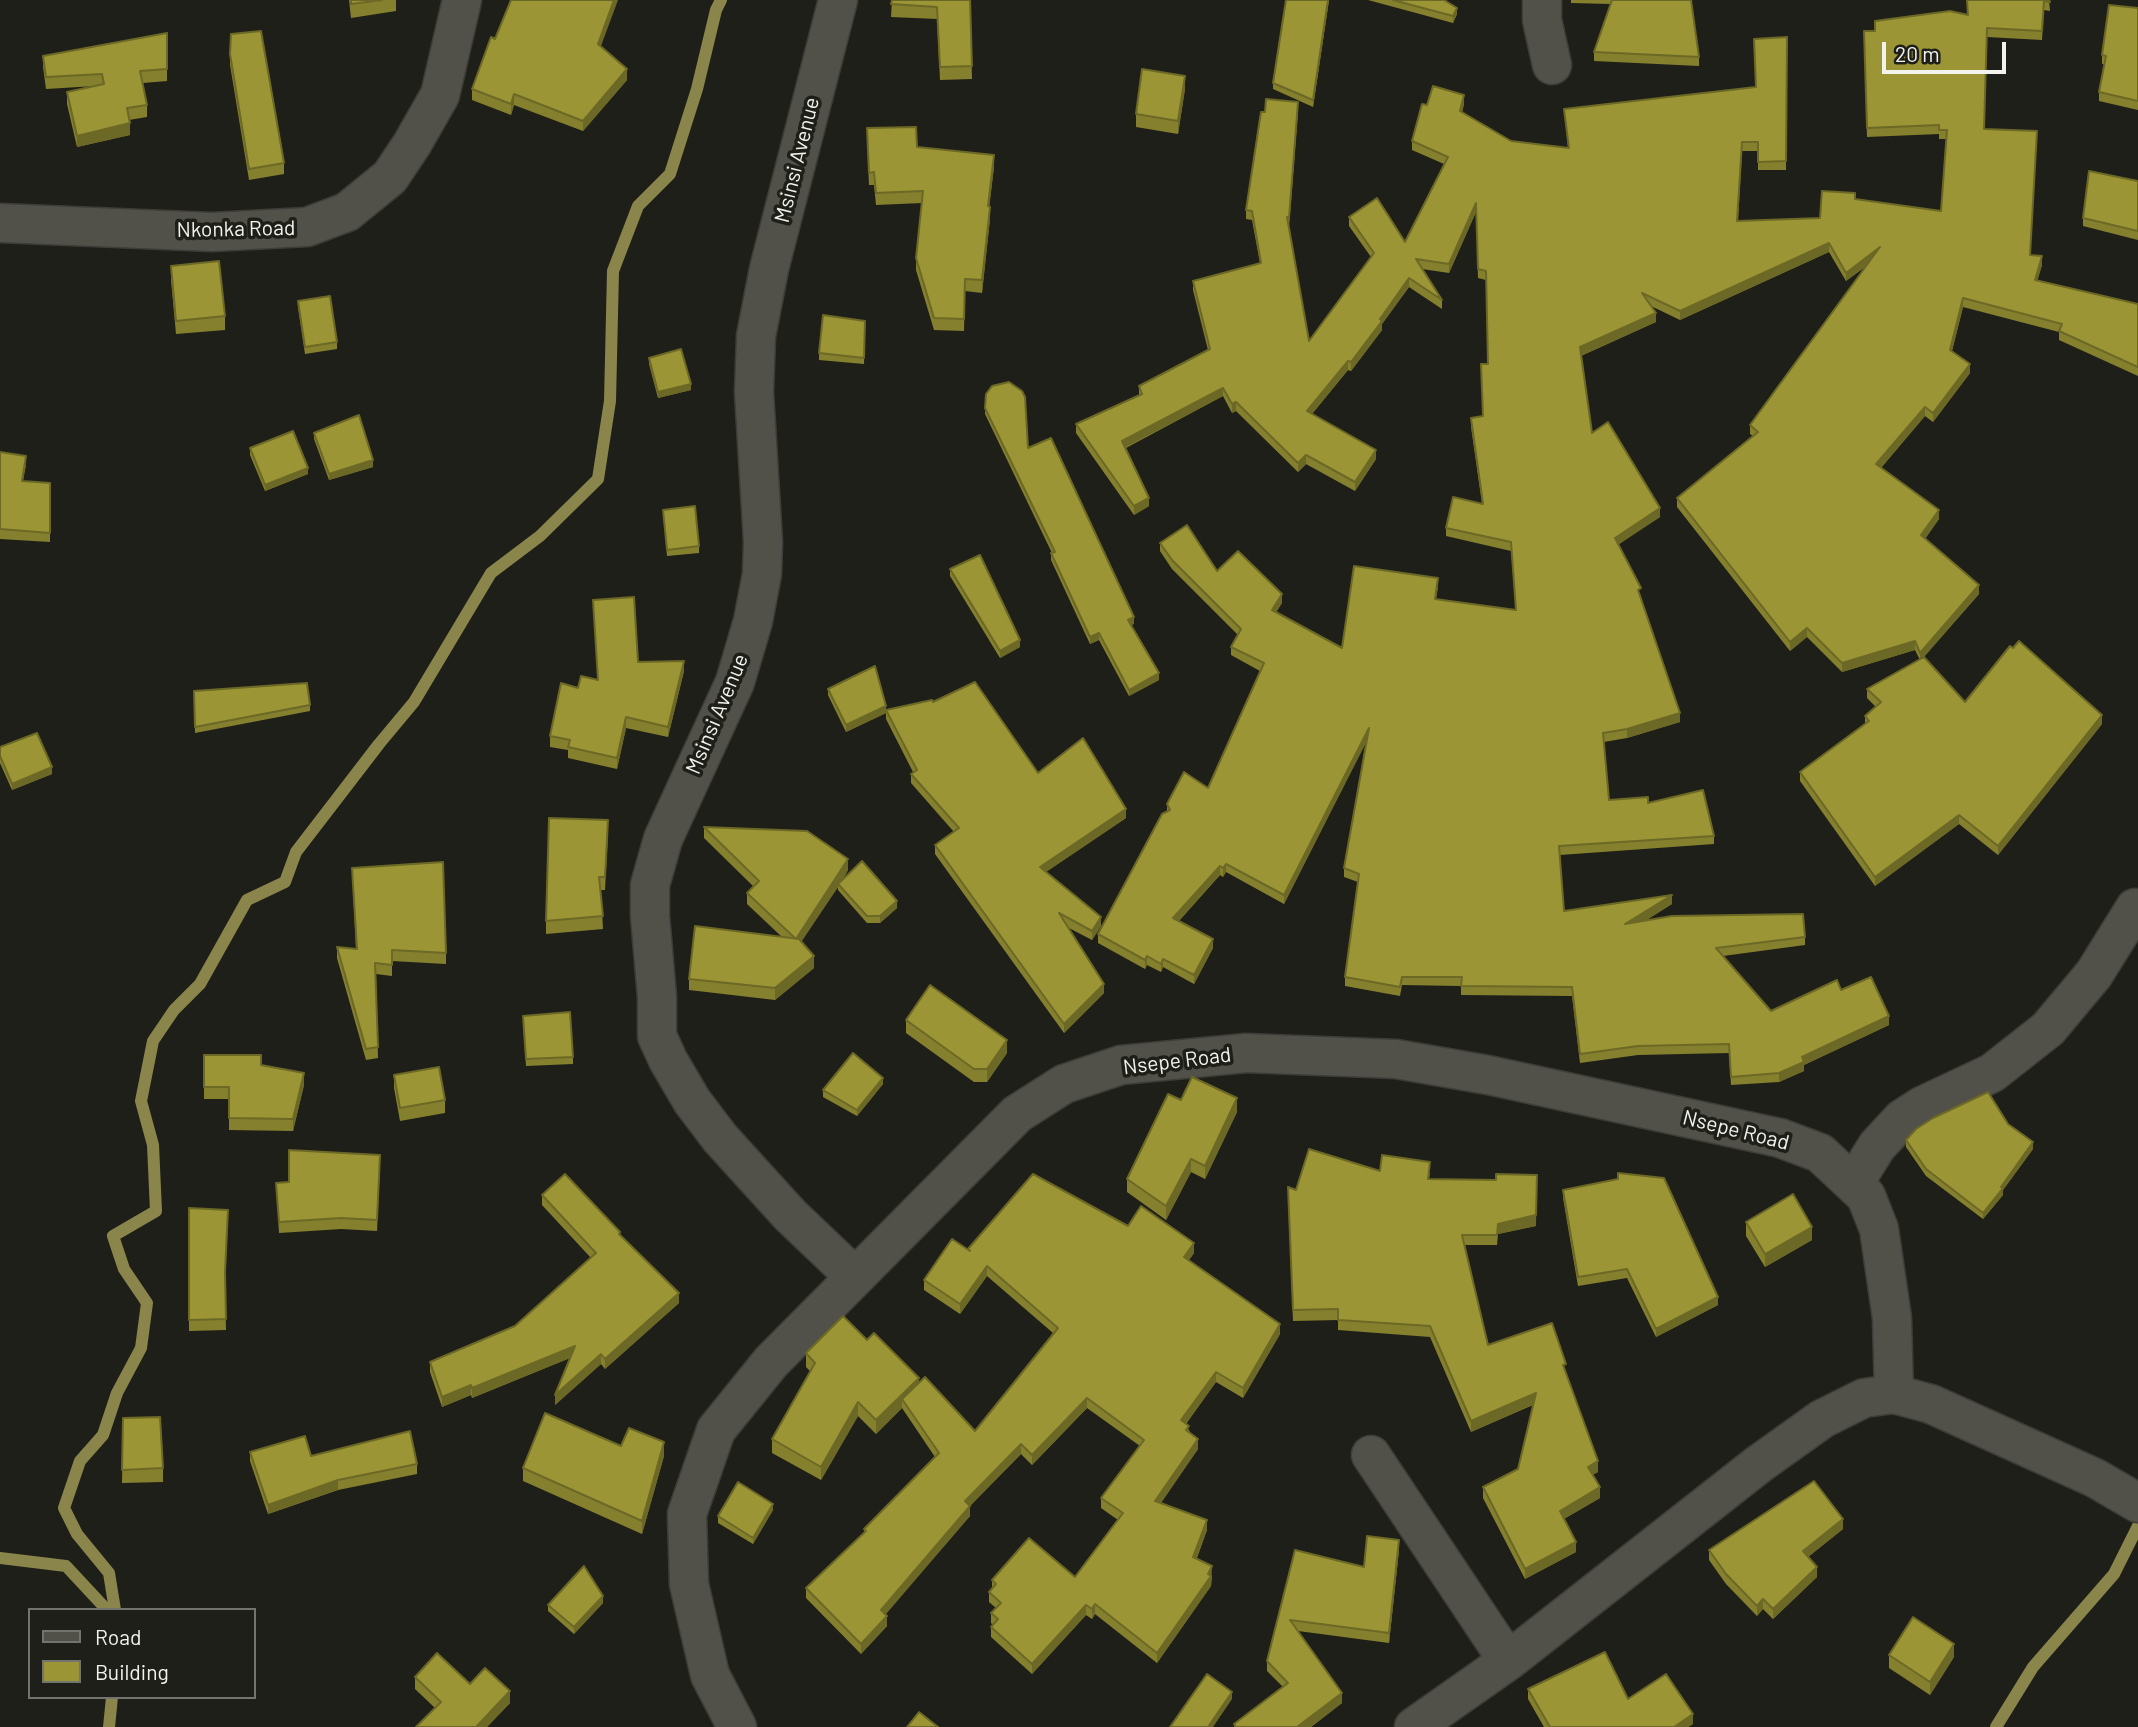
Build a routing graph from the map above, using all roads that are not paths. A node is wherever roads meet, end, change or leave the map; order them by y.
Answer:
1 (462, 0) edge
2 (838, 0) edge
3 (1542, 0) edge
4 (1552, 65) dead end
5 (0, 223) edge
6 (2135, 908) dead end
7 (1854, 1183) junction
8 (854, 1276) junction
9 (1894, 1394) junction
10 (1371, 1455) dead end
11 (2138, 1503) edge
12 (1508, 1661) junction
13 (737, 1727) edge
14 (1414, 1727) edge

1 - 5 street, Nkonka Road
2 - 8 street, Msinsi Avenue
3 - 4 street
6 - 7 street
7 - 8 street, Nsepe Road
7 - 9 street, Nsepe Road
8 - 13 street, Nsepe Road
9 - 11 street
9 - 12 street
10 - 12 street
12 - 14 street

